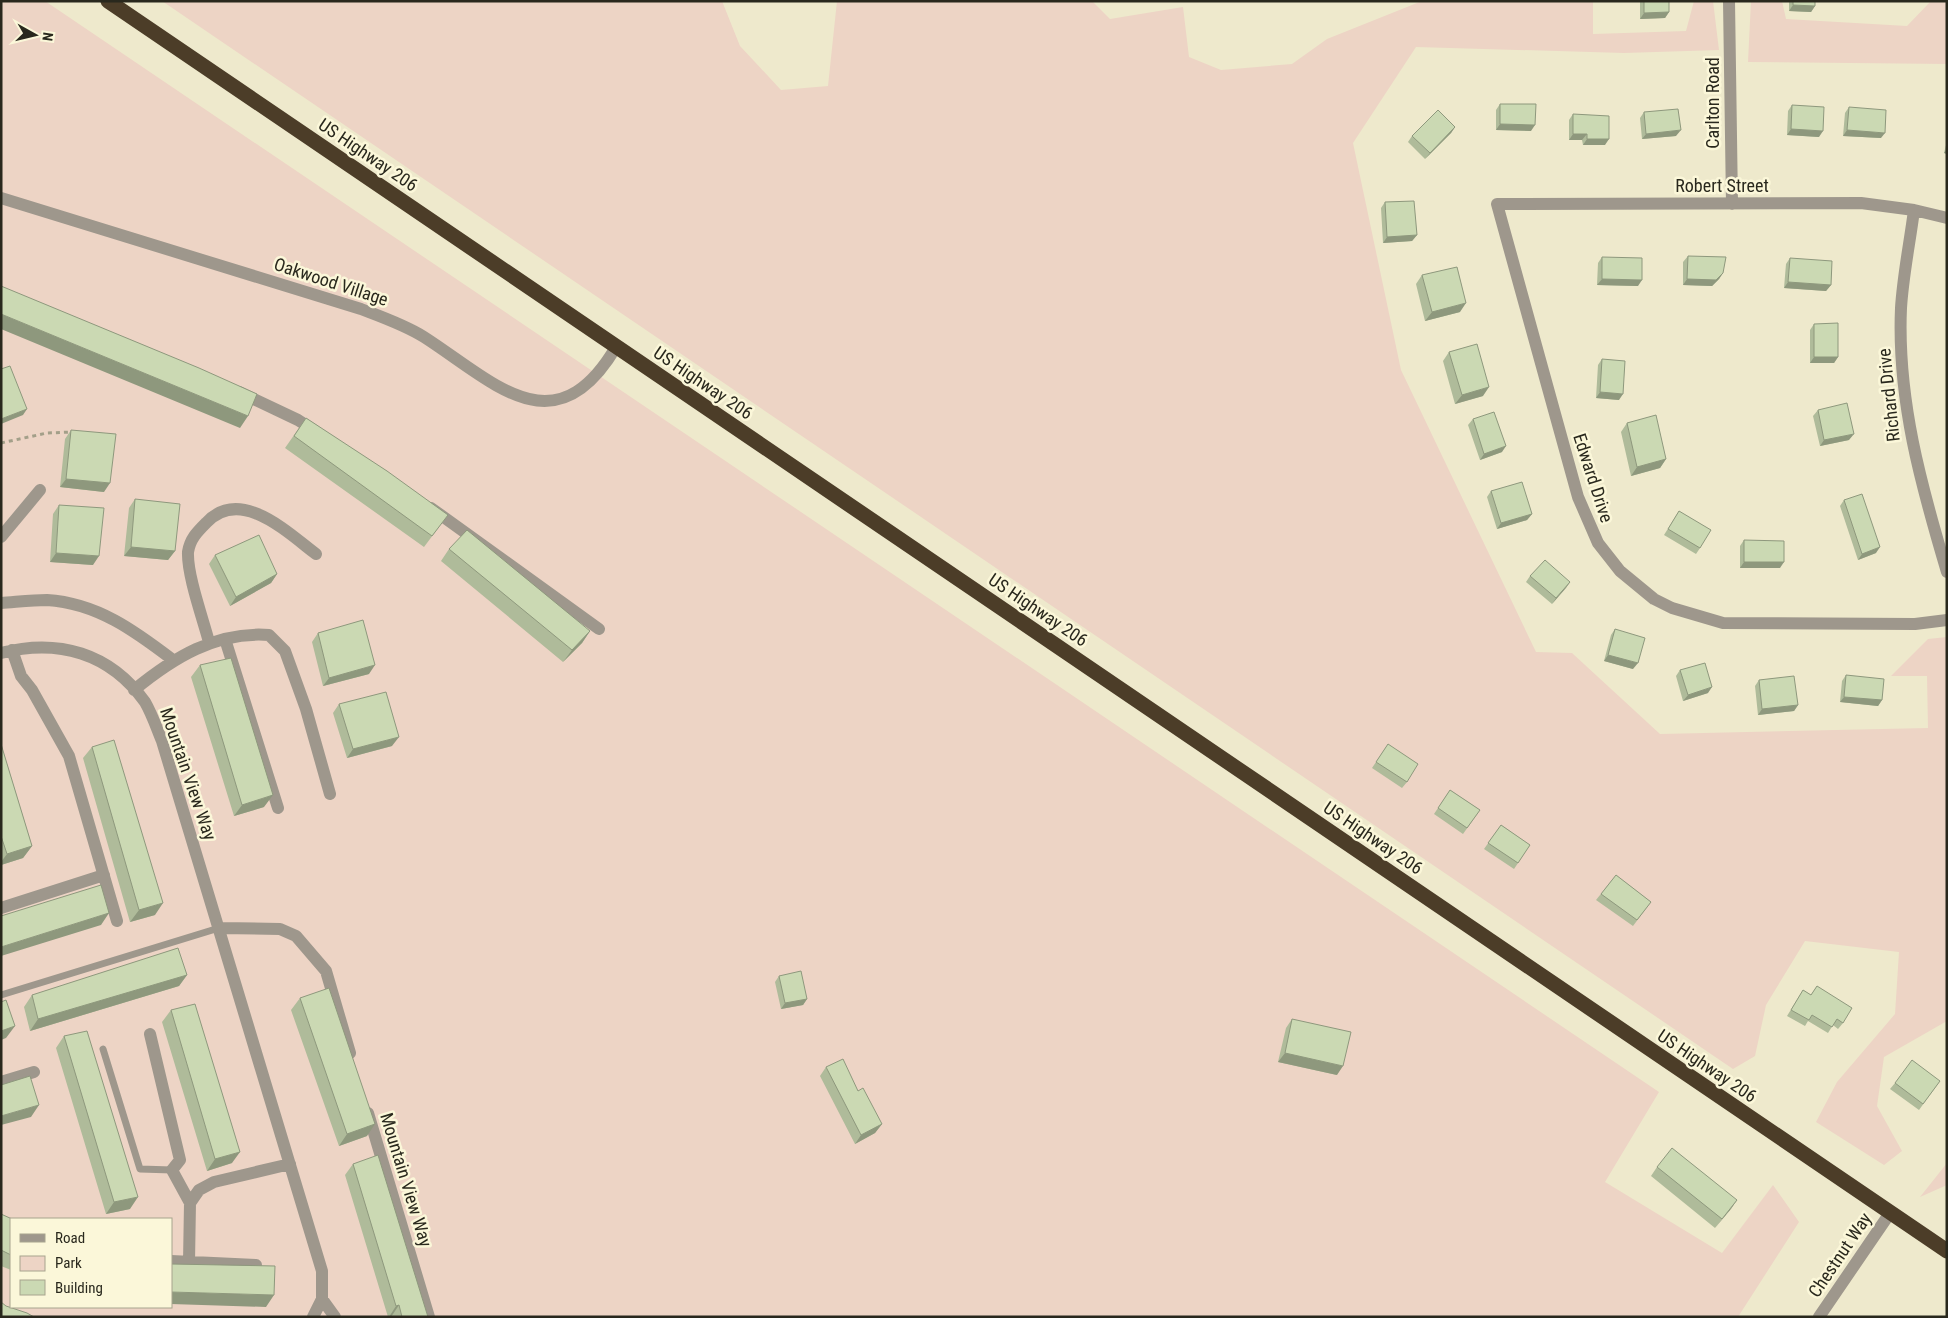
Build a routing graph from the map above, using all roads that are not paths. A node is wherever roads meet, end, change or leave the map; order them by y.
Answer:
1 (108, 1) edge
2 (1729, 1) edge
3 (1, 198) edge
4 (1496, 204) joint
5 (1732, 204) junction
6 (1914, 210) junction
7 (1947, 218) edge
8 (616, 347) junction
9 (227, 387) edge
10 (330, 440) edge
11 (40, 490) dead end
12 (424, 503) edge
13 (1, 537) edge
14 (316, 554) dead end
15 (1947, 572) edge
16 (1, 603) edge
17 (1947, 620) edge
18 (599, 629) dead end
19 (225, 639) junction
20 (209, 642) junction
21 (7, 652) edge
22 (173, 660) junction
23 (134, 690) junction
24 (330, 794) dead end
25 (278, 808) dead end
26 (104, 875) junction
27 (1, 908) edge
28 (117, 922) dead end
29 (219, 928) junction
30 (1, 994) edge
31 (150, 1034) dead end
32 (103, 1049) dead end
33 (354, 1064) edge
34 (34, 1072) dead end
35 (1, 1082) edge
36 (365, 1102) edge
37 (290, 1164) junction
38 (172, 1170) junction
39 (190, 1203) junction
40 (1890, 1213) junction
41 (1947, 1251) edge
42 (172, 1261) edge
43 (189, 1262) junction
44 (256, 1265) edge
45 (322, 1299) junction
46 (313, 1317) edge
47 (335, 1317) edge
48 (429, 1317) edge
49 (1819, 1317) edge

1 - 8 highway, US Highway 206
2 - 5 street, Carlton Road
3 - 8 street, Oakwood Village
4 - 5 street, Robert Street
4 - 17 street, Edward Drive
5 - 6 street, Robert Street
6 - 7 street, Robert Street
6 - 15 street, Richard Drive
8 - 40 highway, US Highway 206
9 - 10 street
11 - 13 street
12 - 18 street
14 - 20 street
16 - 22 street
19 - 20 street
19 - 24 street
19 - 25 street
20 - 22 street
21 - 23 street, Mountain View Way
21 - 26 street
22 - 23 street
23 - 29 street, Mountain View Way
26 - 27 street
26 - 28 street
29 - 30 lane
29 - 33 street
29 - 37 street, Mountain View Way
31 - 38 street
32 - 38 lane
34 - 35 street
36 - 48 street, Mountain View Way
37 - 39 street
37 - 45 street, Mountain View Way
38 - 39 street
39 - 43 street
40 - 41 highway, US Highway 206
40 - 49 street, Chestnut Way
42 - 43 street
43 - 44 street
45 - 46 street, Mountain View Way
45 - 47 street

